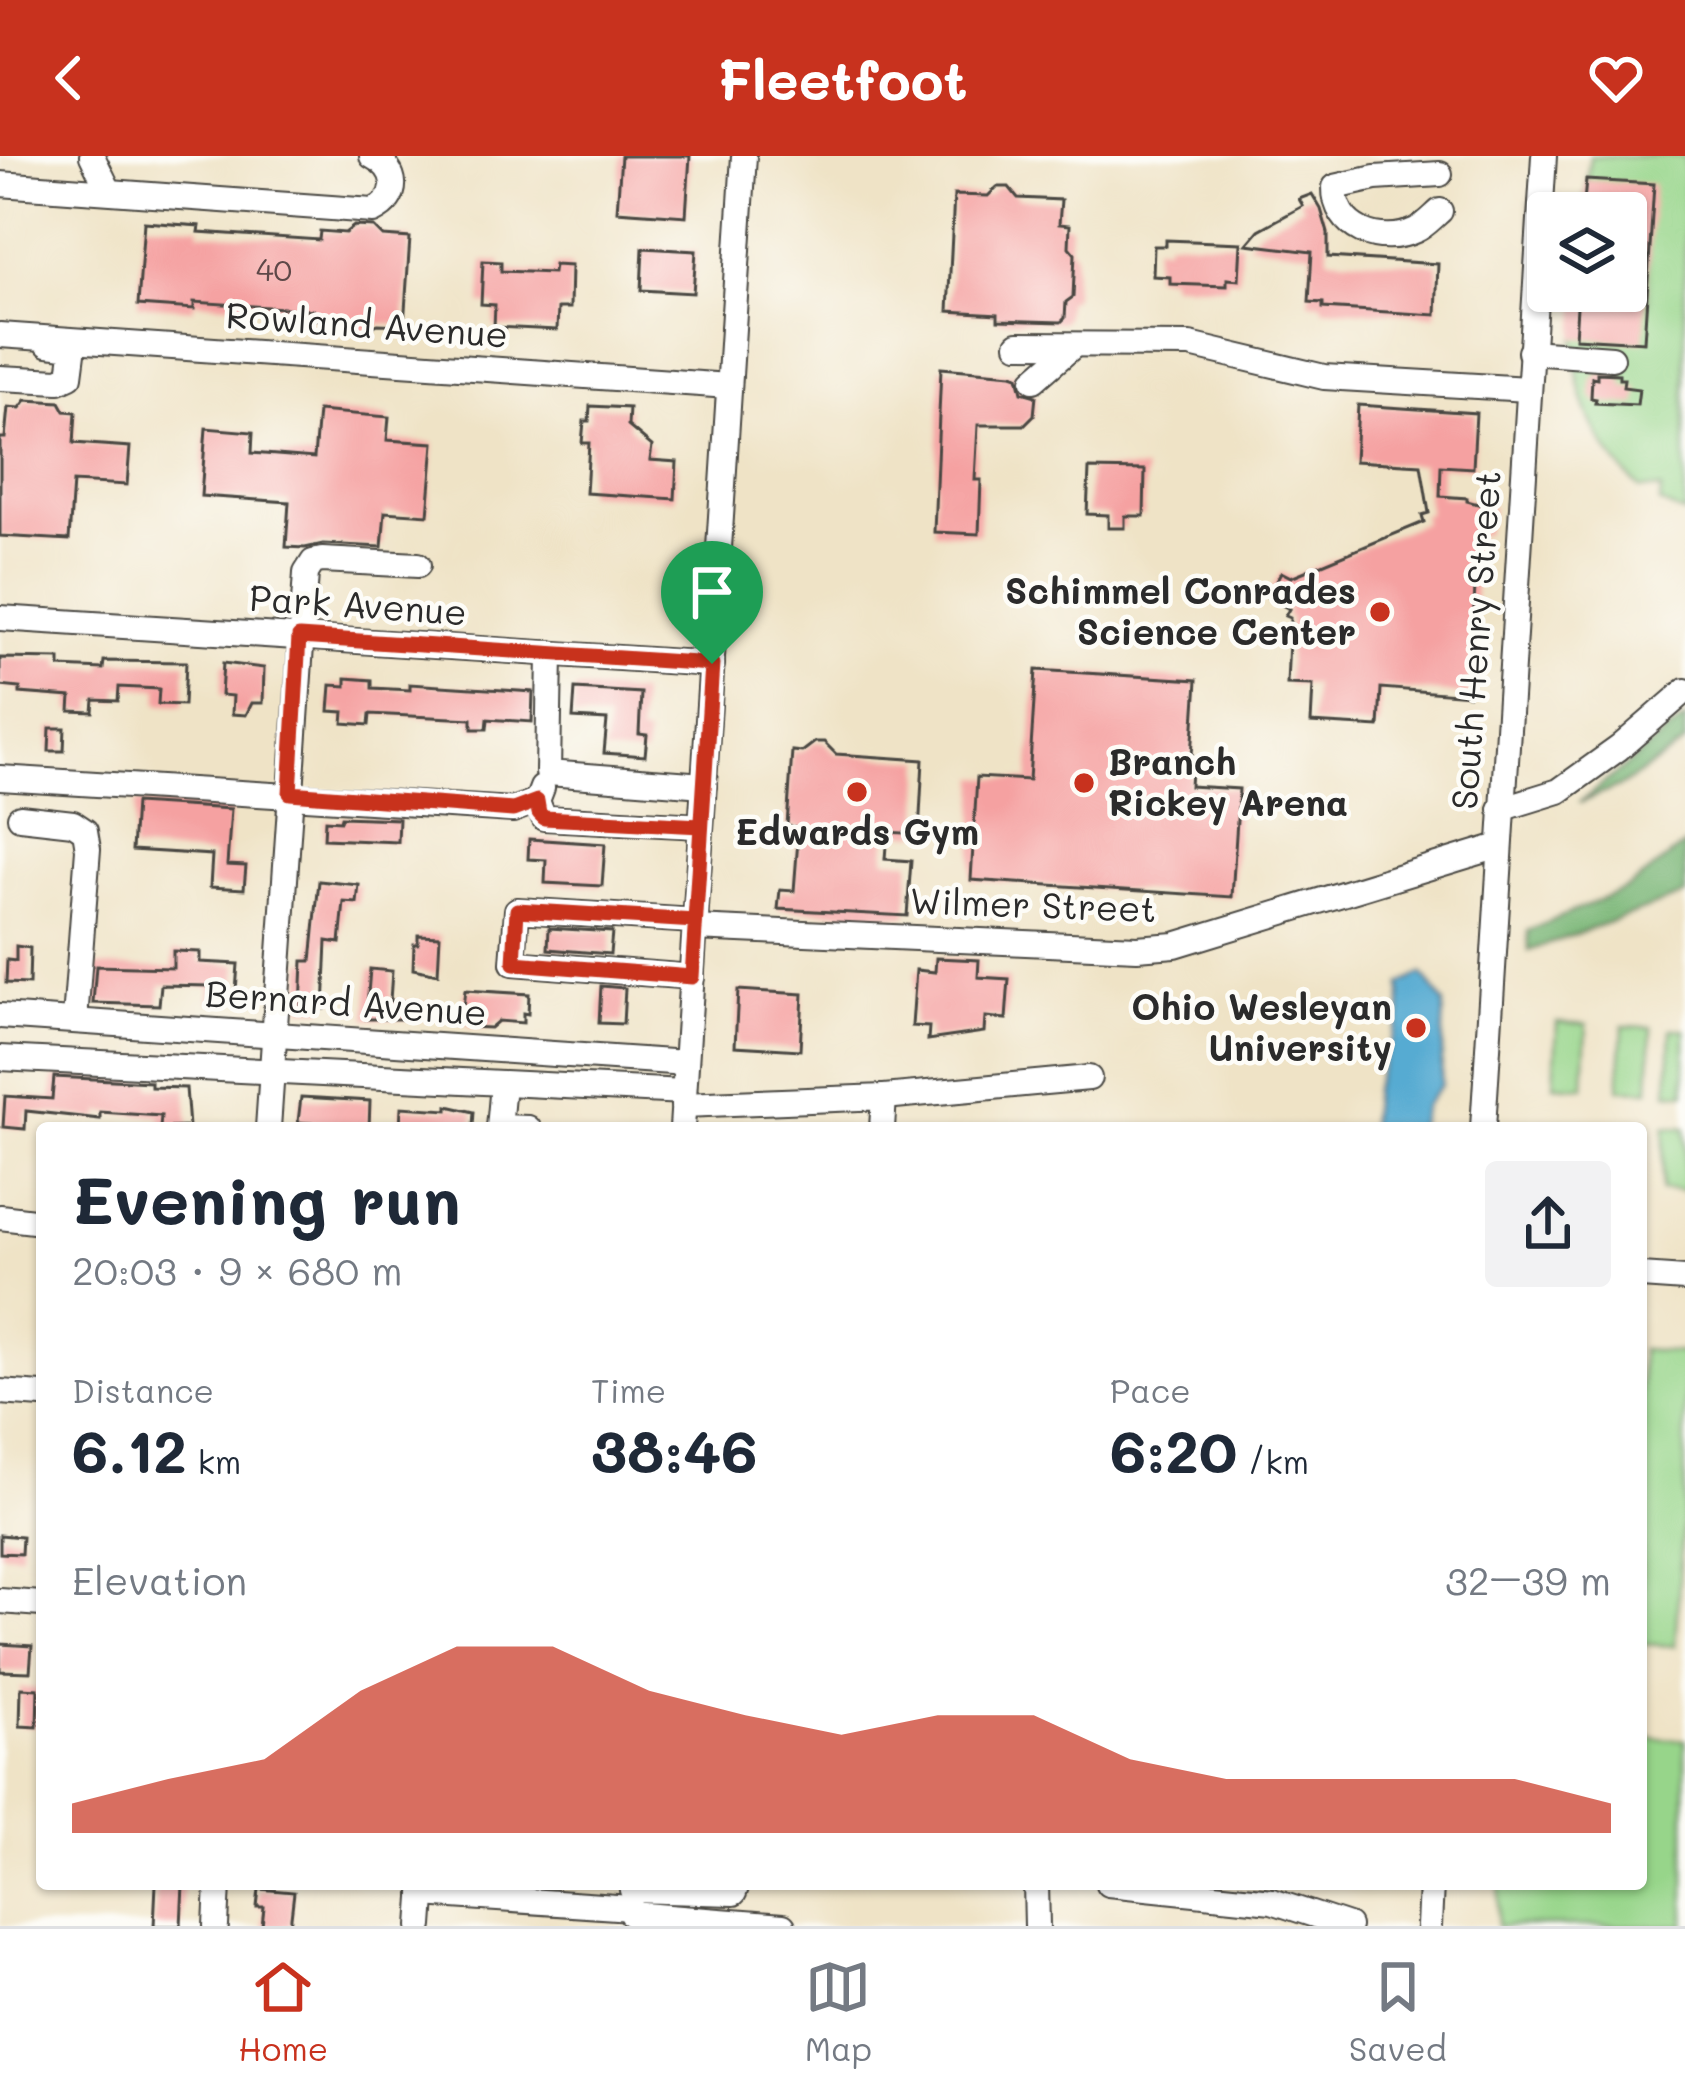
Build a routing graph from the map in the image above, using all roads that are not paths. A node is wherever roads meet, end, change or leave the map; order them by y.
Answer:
1 (92, 156) edge
2 (372, 156) edge
3 (744, 156) edge
4 (1544, 156) edge
5 (1440, 174) dead end
6 (0, 184) edge
7 (107, 189) junction
8 (1440, 211) dead end
9 (0, 338) edge
10 (1018, 344) dead end
11 (1072, 346) junction
12 (1530, 352) junction
13 (1612, 358) dead end
14 (0, 378) edge
15 (1034, 380) dead end
16 (729, 386) junction
17 (1528, 389) junction
18 (418, 565) dead end
19 (0, 618) edge
20 (299, 637) junction
21 (550, 653) junction
22 (712, 664) junction
23 (1685, 691) edge
24 (548, 773) junction
25 (0, 778) edge
26 (704, 784) junction
27 (290, 793) junction
28 (537, 801) junction
29 (1501, 809) junction
30 (20, 817) dead end
31 (701, 826) junction
32 (1499, 846) junction
33 (695, 924) junction
34 (692, 977) junction
35 (0, 1016) edge
36 (75, 1020) junction
37 (275, 1034) junction
38 (0, 1058) edge
39 (686, 1063) junction
40 (272, 1073) junction
41 (1089, 1078) dead end
42 (503, 1084) junction
43 (884, 1096) junction
44 (683, 1108) edge
45 (748, 1117) edge
46 (268, 1122) edge
47 (499, 1122) edge
48 (882, 1122) edge
49 (1483, 1122) edge
50 (0, 1217) edge
51 (36, 1221) edge
52 (1647, 1276) edge
53 (1685, 1279) edge
54 (0, 1392) edge
55 (36, 1395) edge
56 (0, 1601) edge
57 (36, 1604) edge
58 (218, 1890) edge
59 (423, 1890) edge
60 (437, 1890) edge
61 (735, 1890) edge
62 (1036, 1890) edge
63 (1166, 1890) edge
64 (1431, 1890) edge
65 (631, 1904) edge
66 (216, 1926) edge
67 (421, 1926) edge
68 (783, 1926) edge
69 (1037, 1926) edge
70 (1348, 1926) edge
71 (1429, 1926) edge

1 - 7 street
2 - 7 street
3 - 16 street
4 - 12 street, South Henry Street
5 - 8 street
6 - 7 street
9 - 14 street
9 - 16 street, Rowland Avenue
10 - 11 street
11 - 15 street
11 - 17 street
12 - 13 street
12 - 17 street, South Henry Street
16 - 22 street
17 - 29 street, South Henry Street
18 - 20 street
19 - 20 street, Park Avenue
20 - 21 street, Park Avenue
20 - 27 street
21 - 22 street, Park Avenue
21 - 24 street
22 - 26 street
23 - 29 street
24 - 26 street
24 - 28 street
25 - 27 street
26 - 31 street
27 - 28 street
27 - 37 street
28 - 31 street
29 - 32 street, South Henry Street
30 - 36 street
31 - 33 street
32 - 33 street, Wilmer Street
32 - 49 street, South Henry Street
33 - 34 street
33 - 34 street, Wilmer Street
34 - 39 street
35 - 36 street, Bernard Avenue
36 - 37 street, Bernard Avenue
37 - 39 street, Bernard Avenue
37 - 40 street
38 - 40 street, Bernard Avenue
39 - 44 street
40 - 42 street, Bernard Avenue
40 - 46 street
41 - 43 street, Bernard Avenue
42 - 44 street, Bernard Avenue
42 - 47 street
43 - 45 street, Bernard Avenue
43 - 48 street
44 - 45 street, Bernard Avenue
50 - 51 street
52 - 53 street
54 - 55 street
56 - 57 street
58 - 66 street
59 - 67 street
60 - 65 street
61 - 65 street
62 - 69 street
63 - 70 street
64 - 71 street
65 - 68 street

